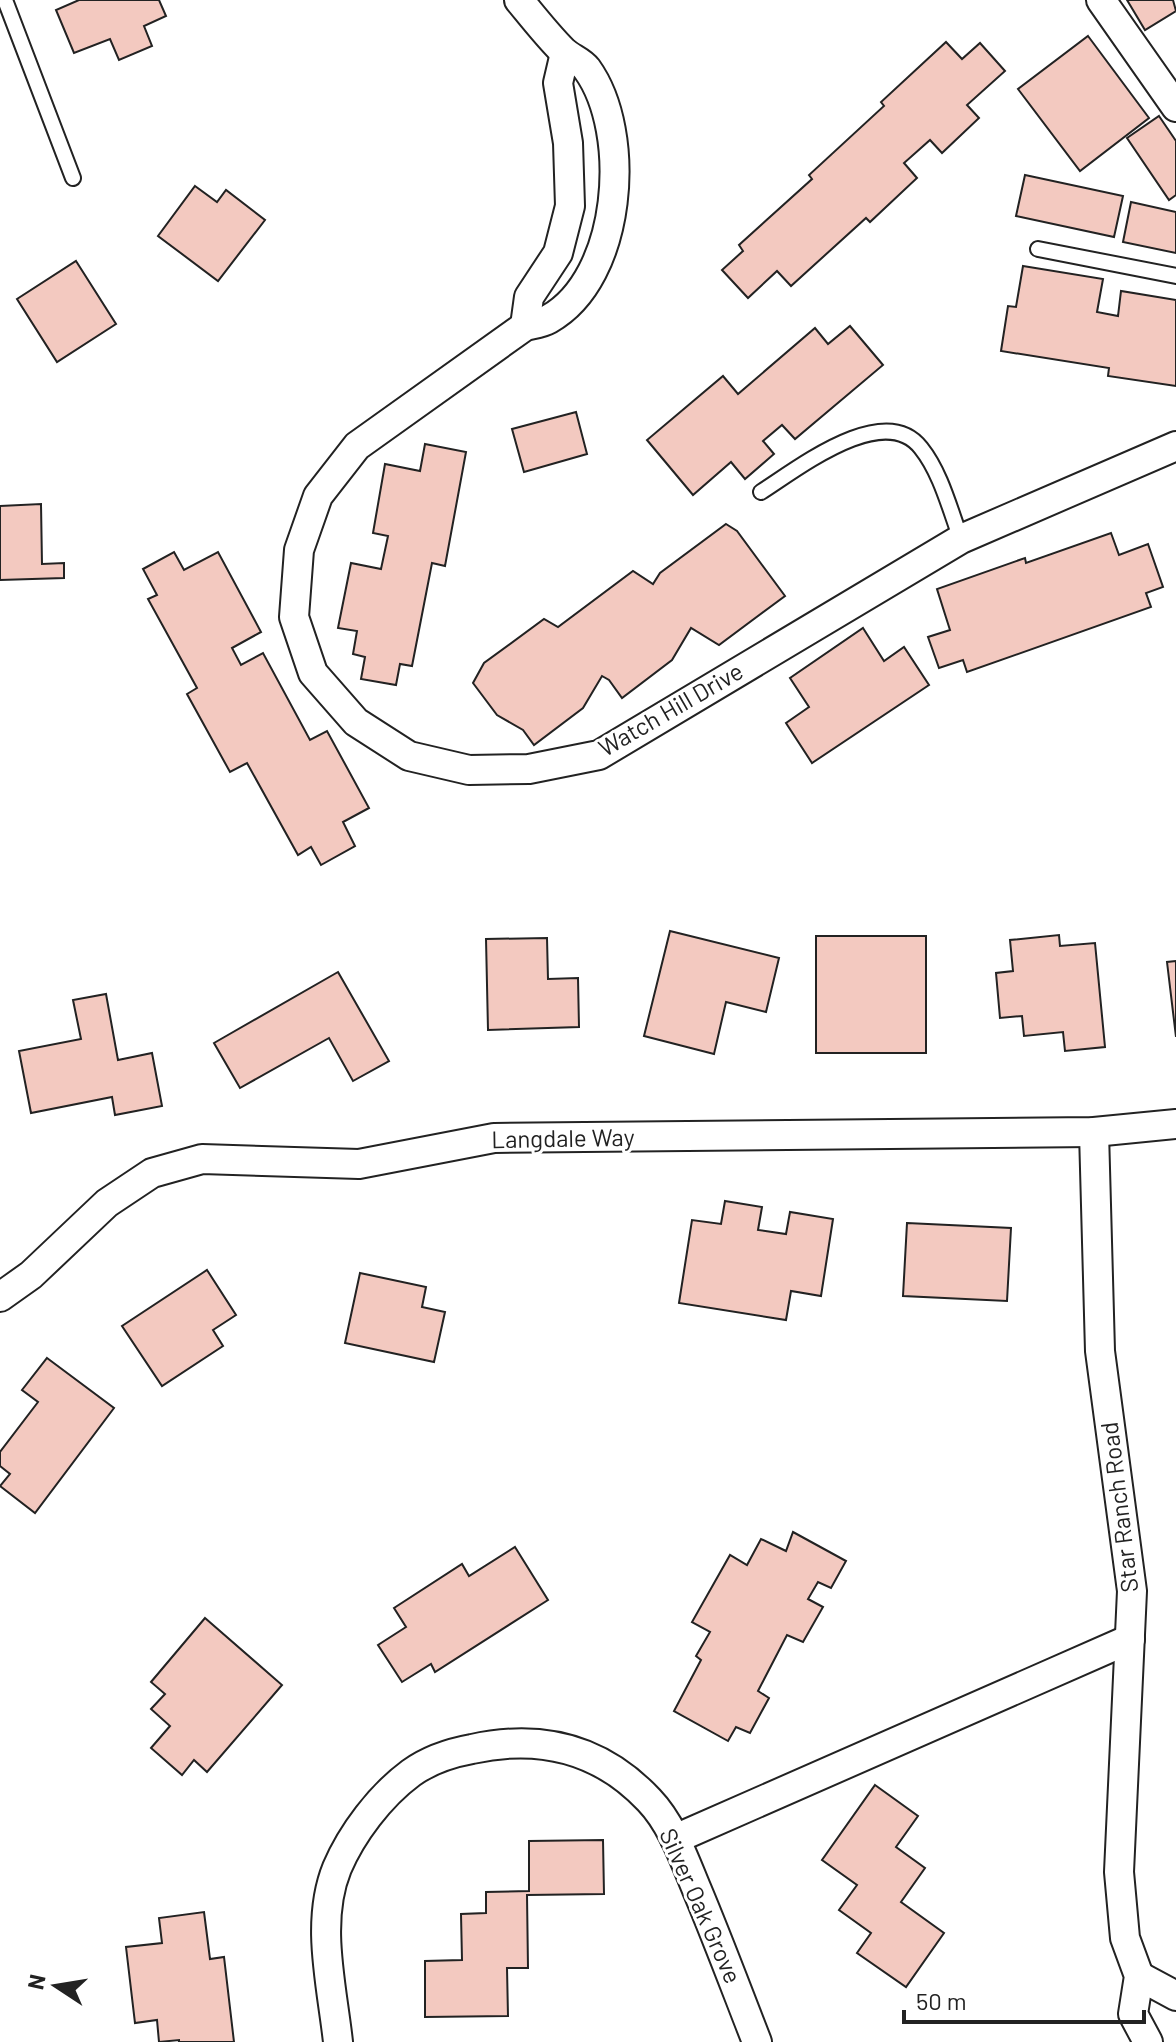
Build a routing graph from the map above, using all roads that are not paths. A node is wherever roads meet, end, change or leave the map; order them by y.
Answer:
1 (5, 0) edge
2 (519, 0) edge
3 (1101, 0) edge
4 (565, 53) junction
5 (1176, 107) edge
6 (73, 178) dead end
7 (1038, 249) dead end
8 (1176, 276) edge
9 (525, 326) junction
10 (1176, 446) edge
11 (761, 492) dead end
12 (961, 539) junction
13 (1176, 1124) edge
14 (1094, 1132) junction
15 (0, 1297) edge
16 (1130, 1639) junction
17 (675, 1839) junction
18 (1139, 1976) junction
19 (1176, 1996) edge
20 (338, 2042) edge
21 (757, 2042) edge
22 (1148, 2042) edge

1 - 6 lane
2 - 4 street, Watch Hill Drive
3 - 5 street
4 - 9 street
4 - 9 street, Watch Hill Drive
7 - 8 lane
9 - 12 street, Watch Hill Drive
10 - 12 street, Watch Hill Drive
11 - 12 lane
13 - 14 street, Langdale Way
14 - 15 street, Langdale Way
14 - 16 street, Star Ranch Road
16 - 17 street
16 - 18 street, Star Ranch Road
17 - 20 street, Silver Oak Grove
17 - 21 street, Silver Oak Grove
18 - 19 street
18 - 22 street, Star Ranch Road

